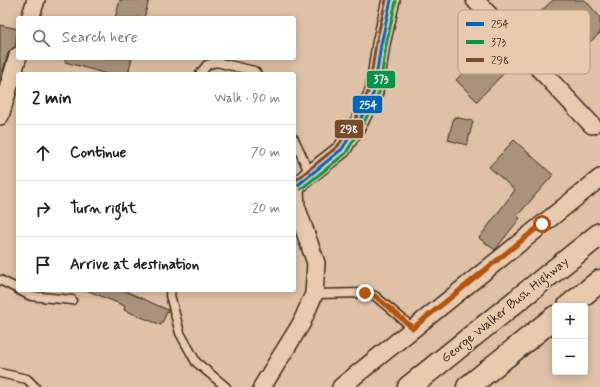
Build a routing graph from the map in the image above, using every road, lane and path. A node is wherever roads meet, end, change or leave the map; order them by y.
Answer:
1 (36, 0) edge
2 (392, 0) edge
3 (475, 0) edge
4 (484, 10) edge
5 (31, 16) edge
6 (17, 60) edge
7 (202, 72) edge
8 (255, 72) edge
9 (544, 74) edge
10 (0, 116) edge
11 (592, 125) dead end
12 (296, 143) edge
13 (310, 174) junction
14 (600, 178) edge
15 (296, 188) edge
16 (296, 206) edge
17 (600, 234) edge
18 (0, 280) edge
19 (600, 280) edge
20 (16, 289) edge
21 (22, 292) edge
22 (171, 292) edge
23 (314, 294) junction
24 (72, 300) dead end
25 (572, 303) edge
26 (552, 319) edge
27 (413, 328) junction
28 (0, 373) edge
29 (35, 387) edge
30 (226, 387) edge
31 (262, 387) edge
32 (341, 387) edge
33 (409, 387) edge
34 (468, 387) edge

1 - 5 street
2 - 13 street
3 - 4 street
6 - 10 street
7 - 8 lane
9 - 11 street
12 - 13 lane
13 - 15 street
14 - 27 street
16 - 23 street
17 - 33 highway, George Walker Bush Highway
18 - 20 lane
19 - 25 highway
21 - 24 lane
22 - 30 lane
23 - 27 lane
23 - 31 street
26 - 34 highway
27 - 32 street
28 - 29 lane

